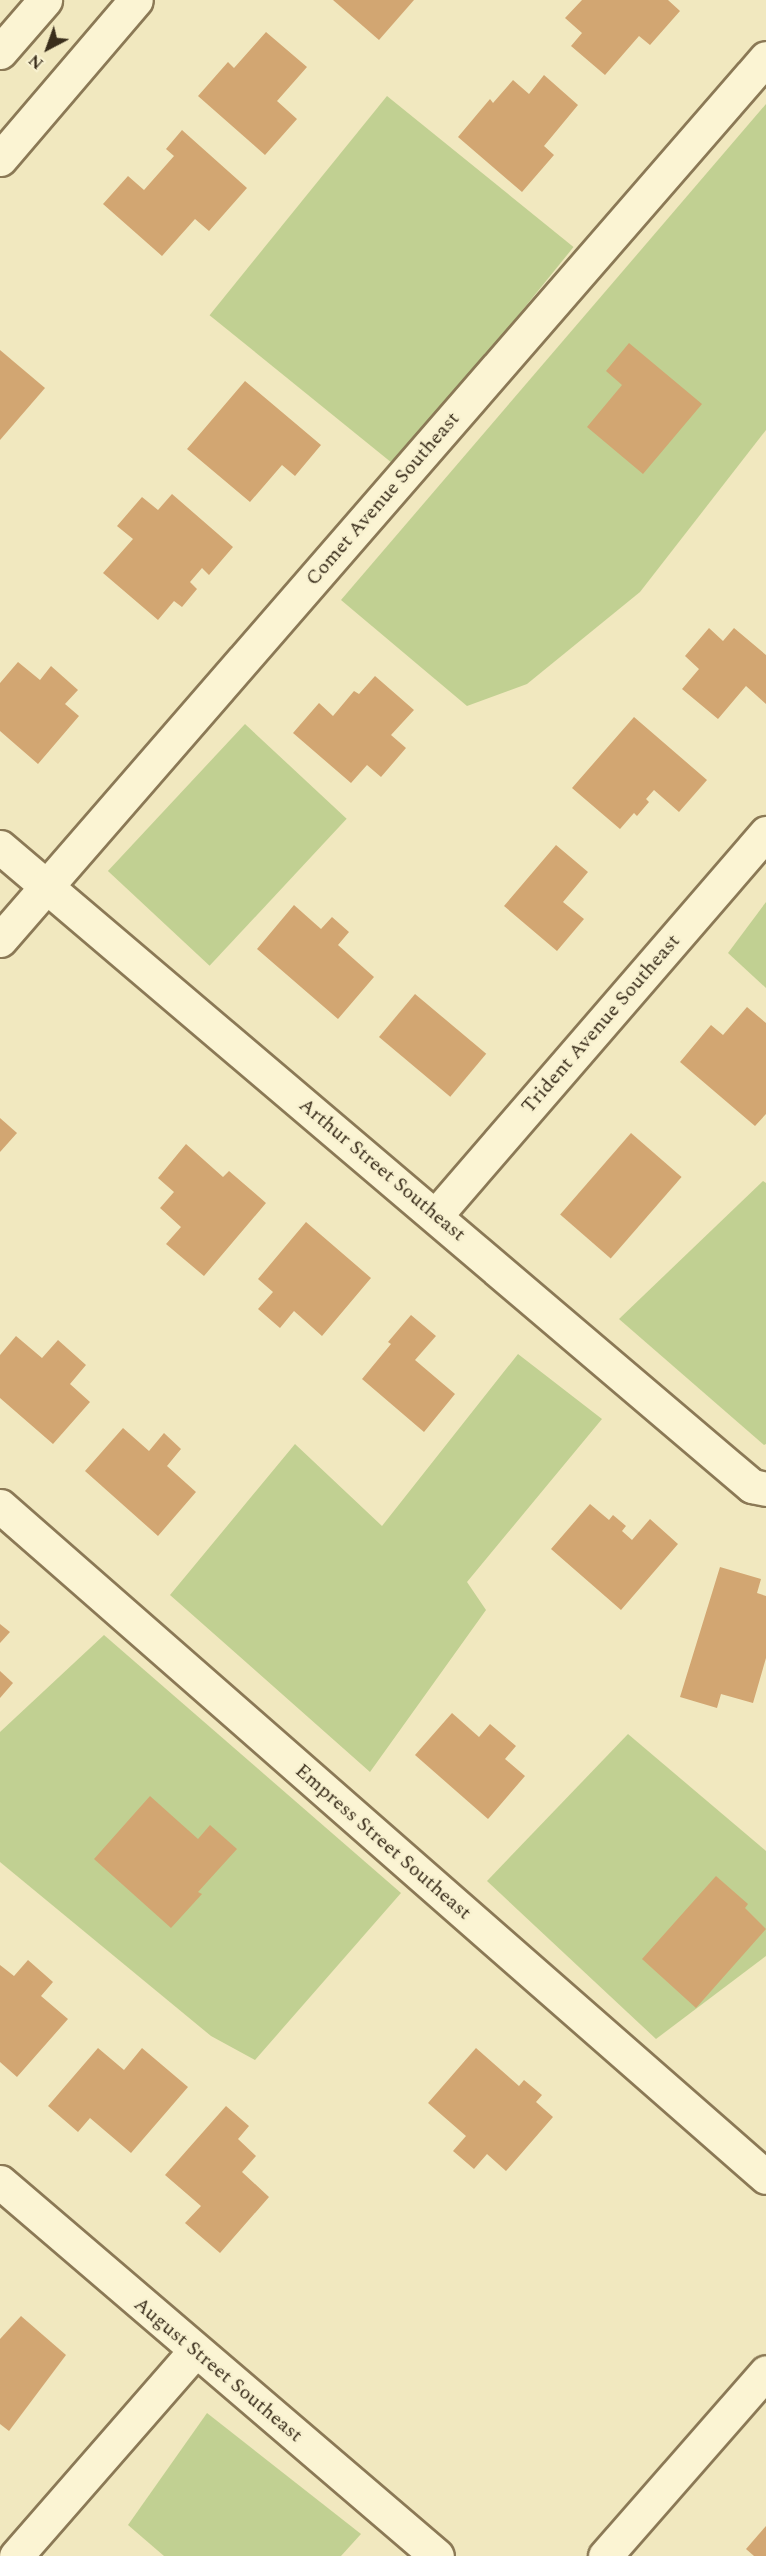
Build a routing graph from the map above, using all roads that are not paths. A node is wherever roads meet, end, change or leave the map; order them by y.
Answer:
1 (45, 0) edge
2 (136, 0) edge
3 (0, 52) edge
4 (766, 58) edge
5 (0, 159) edge
6 (766, 833) edge
7 (0, 847) edge
8 (45, 887) junction
9 (0, 940) edge
10 (436, 1215) junction
11 (766, 1489) edge
12 (0, 1506) edge
13 (766, 2176) edge
14 (0, 2182) edge
15 (195, 2351) junction
16 (766, 2372) edge
17 (16, 2556) edge
18 (438, 2556) edge
19 (605, 2556) edge

1 - 3 street
2 - 5 street
4 - 8 street, Comet Avenue Southeast
6 - 10 street, Trident Avenue Southeast
7 - 8 street, Arthur Street Southeast
8 - 9 street, Comet Avenue Southeast
8 - 10 street, Arthur Street Southeast
10 - 11 street, Arthur Street Southeast
12 - 13 street, Empress Street Southeast
14 - 15 street, August Street Southeast
15 - 17 street
15 - 18 street, August Street Southeast
16 - 19 street

